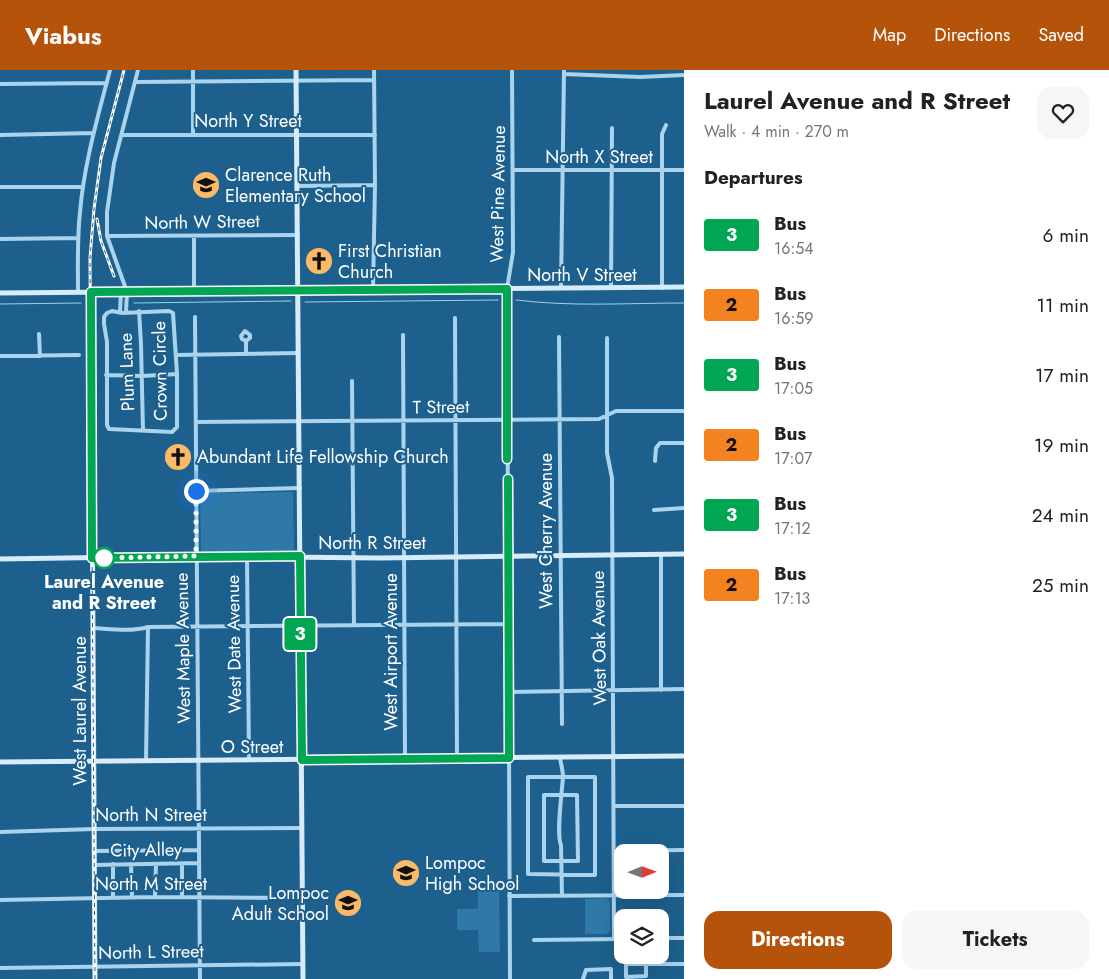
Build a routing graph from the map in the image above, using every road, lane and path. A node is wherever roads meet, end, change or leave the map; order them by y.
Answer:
1 (110, 70) edge
2 (138, 70) edge
3 (193, 70) edge
4 (296, 70) edge
5 (374, 70) edge
6 (512, 70) edge
7 (564, 72) edge
8 (684, 75) edge
9 (374, 80) junction
10 (296, 81) junction
11 (136, 82) junction
12 (193, 82) junction
13 (107, 83) junction
14 (0, 84) edge
15 (666, 125) dead end
16 (612, 128) dead end
17 (94, 133) junction
18 (0, 135) edge
19 (122, 135) junction
20 (193, 135) junction
21 (297, 135) junction
22 (374, 135) junction
23 (514, 170) junction
24 (562, 170) junction
25 (662, 170) junction
26 (684, 170) edge
27 (612, 171) junction
28 (83, 186) junction
29 (297, 186) junction
30 (375, 186) junction
31 (0, 187) edge
32 (298, 234) junction
33 (107, 236) junction
34 (194, 236) junction
35 (78, 238) junction
36 (0, 239) edge
37 (561, 288) junction
38 (612, 288) junction
39 (662, 288) junction
40 (684, 288) edge
41 (507, 289) junction
42 (298, 290) junction
43 (374, 290) junction
44 (194, 291) junction
45 (78, 292) junction
46 (91, 292) junction
47 (124, 292) junction
48 (0, 293) edge
49 (139, 311) junction
50 (120, 312) junction
51 (126, 312) junction
52 (194, 317) dead end
53 (455, 318) dead end
54 (39, 334) dead end
55 (403, 335) dead end
56 (559, 337) dead end
57 (607, 338) dead end
58 (246, 341) dead end
59 (298, 353) junction
60 (196, 354) junction
61 (246, 354) junction
62 (79, 355) dead end
63 (176, 355) junction
64 (0, 356) edge
65 (40, 356) junction
66 (177, 374) junction
67 (106, 375) junction
68 (142, 376) junction
69 (352, 381) dead end
70 (684, 411) edge
71 (606, 417) junction
72 (299, 420) junction
73 (507, 420) junction
74 (559, 420) junction
75 (353, 421) junction
76 (404, 421) junction
77 (454, 421) junction
78 (196, 422) junction
79 (143, 431) junction
80 (684, 443) edge
81 (655, 460) dead end
82 (300, 488) junction
83 (196, 491) junction
84 (684, 508) edge
85 (654, 510) dead end
86 (684, 554) edge
87 (612, 555) junction
88 (661, 555) junction
89 (196, 556) junction
90 (300, 556) junction
91 (560, 556) junction
92 (247, 557) junction
93 (405, 557) junction
94 (456, 557) junction
95 (508, 557) junction
96 (92, 558) junction
97 (354, 558) junction
98 (0, 559) edge
99 (456, 624) junction
100 (509, 624) junction
101 (248, 625) junction
102 (300, 625) junction
103 (354, 625) junction
104 (404, 625) junction
105 (197, 626) junction
106 (148, 627) junction
107 (93, 628) junction
108 (684, 689) edge
109 (661, 690) junction
110 (614, 691) junction
111 (509, 692) junction
112 (561, 692) junction
113 (562, 724) dead end
114 (684, 756) edge
115 (614, 757) junction
116 (405, 758) junction
117 (509, 758) junction
118 (560, 758) junction
119 (457, 759) junction
120 (146, 760) junction
121 (249, 760) junction
122 (302, 760) junction
123 (198, 761) junction
124 (0, 762) edge
125 (94, 762) junction
126 (563, 777) junction
127 (561, 795) junction
128 (614, 806) junction
129 (684, 806) edge
130 (198, 828) junction
131 (302, 828) junction
132 (94, 829) junction
133 (0, 832) edge
134 (614, 844) edge
135 (199, 850) junction
136 (669, 850) edge
137 (684, 850) edge
138 (94, 851) junction
139 (561, 861) junction
140 (199, 863) junction
141 (113, 864) junction
142 (131, 864) junction
143 (156, 864) junction
144 (182, 864) junction
145 (94, 865) junction
146 (562, 876) junction
147 (669, 895) edge
148 (684, 895) edge
149 (509, 896) junction
150 (562, 896) junction
151 (614, 896) edge
152 (113, 897) junction
153 (132, 897) junction
154 (155, 897) junction
155 (182, 897) junction
156 (199, 897) junction
157 (95, 898) junction
158 (303, 898) junction
159 (0, 900) edge
160 (669, 938) edge
161 (684, 938) edge
162 (614, 939) edge
163 (534, 940) dead end
164 (303, 964) junction
165 (646, 964) joint
166 (669, 964) edge
167 (684, 964) edge
168 (200, 965) junction
169 (95, 967) junction
170 (0, 968) edge
171 (95, 979) edge
172 (200, 979) edge
173 (303, 979) edge
174 (510, 979) edge
175 (583, 979) edge
176 (611, 979) edge

1 - 13 street
2 - 11 street
3 - 12 street
4 - 10 street
5 - 9 street
6 - 23 street, West Pine Avenue
7 - 8 street
7 - 24 street
9 - 10 street
9 - 22 street
10 - 12 street
10 - 21 street
11 - 12 street
11 - 19 street
12 - 20 street
13 - 14 street
13 - 17 street
15 - 25 street
16 - 27 street
17 - 18 street
17 - 28 street
19 - 20 street, North Y Street
19 - 33 street
20 - 21 street, North Y Street
21 - 22 street, North Y Street
21 - 29 street
22 - 30 street
23 - 24 street, North X Street
23 - 41 street, West Pine Avenue
24 - 27 street, North X Street
24 - 37 street
25 - 26 street, North X Street
25 - 27 street, North X Street
25 - 39 street
27 - 38 street
28 - 31 street
28 - 35 street
29 - 30 street
29 - 32 street
30 - 43 street
32 - 34 street, North W Street
32 - 42 street
33 - 34 street, North W Street
33 - 47 street
34 - 44 street
35 - 36 street
35 - 45 street
37 - 38 street, North V Street
37 - 41 street, North V Street
38 - 39 street, North V Street
39 - 40 street, North V Street
41 - 43 street, North V Street
41 - 73 street, West Pine Avenue
42 - 43 street, North V Street
42 - 44 street, North V Street
42 - 59 street
44 - 47 street, North V Street
45 - 46 street, North V Street
45 - 48 street, North V Street
46 - 47 street, North V Street
46 - 96 street, West Laurel Avenue
47 - 50 street
47 - 51 street, Crown Circle
49 - 51 street, Crown Circle
49 - 63 street, Crown Circle
49 - 68 street, Plum Lane
50 - 51 street, Crown Circle
50 - 67 street, Crown Circle
52 - 60 street, West Maple Avenue
53 - 77 street
54 - 65 street
55 - 76 street, West Airport Avenue
56 - 74 street, West Cherry Avenue
57 - 71 street, West Oak Avenue
58 - 61 street
59 - 61 street
59 - 72 street
60 - 61 street
60 - 63 street
60 - 78 street, West Maple Avenue
62 - 65 street
63 - 66 street, Crown Circle
64 - 65 street
66 - 68 street
66 - 79 street, Crown Circle
67 - 68 street
67 - 79 street, Crown Circle
68 - 79 street, Plum Lane
69 - 75 street
70 - 71 street, T Street
71 - 74 street, T Street
71 - 87 street, West Oak Avenue
72 - 75 street, T Street
72 - 78 street, T Street
72 - 82 street
73 - 74 street, T Street
73 - 77 street, T Street
73 - 95 street, West Pine Avenue
74 - 91 street, West Cherry Avenue
75 - 76 street, T Street
75 - 97 street
76 - 77 street, T Street
76 - 93 street, West Airport Avenue
77 - 94 street
78 - 83 street, West Maple Avenue
80 - 81 street
82 - 83 street
82 - 90 street
83 - 89 street, West Maple Avenue
84 - 85 street
86 - 88 street, North R Street
87 - 88 street, North R Street
87 - 91 street, North R Street
87 - 110 street, West Oak Avenue
88 - 109 street
89 - 92 street, North R Street
89 - 96 street, North R Street
89 - 105 street, West Maple Avenue
90 - 92 street, North R Street
90 - 97 street, North R Street
90 - 102 street
91 - 95 street, North R Street
91 - 112 street, West Cherry Avenue
92 - 101 street, West Date Avenue
93 - 94 street, North R Street
93 - 97 street, North R Street
93 - 104 street, West Airport Avenue
94 - 95 street, North R Street
94 - 99 street
95 - 100 street, West Pine Avenue
96 - 98 street, North R Street
96 - 107 street, West Laurel Avenue
97 - 103 street
99 - 100 street
99 - 104 street
99 - 119 street
100 - 111 street, West Pine Avenue
101 - 102 street
101 - 105 street
101 - 121 street, West Date Avenue
102 - 103 street
102 - 122 street
103 - 104 street
104 - 116 street, West Airport Avenue
105 - 106 street
105 - 123 street, West Maple Avenue
106 - 107 street
106 - 120 street
107 - 125 street, West Laurel Avenue
108 - 109 street
109 - 110 street
110 - 112 street
110 - 115 street, West Oak Avenue
111 - 112 street
111 - 117 street, West Pine Avenue
112 - 113 street, West Cherry Avenue
114 - 115 street, O Street
115 - 118 street, O Street
115 - 128 street, West Oak Avenue
116 - 119 street, O Street
116 - 122 street, O Street
117 - 118 street, O Street
117 - 119 street, O Street
117 - 149 street, West Pine Avenue
118 - 126 street
120 - 123 street, O Street
120 - 125 street, O Street
121 - 122 street, O Street
121 - 123 street, O Street
122 - 131 street
123 - 130 street, West Maple Avenue
124 - 125 street, O Street
125 - 132 street, West Laurel Avenue
126 - 127 street
126 - 146 street
126 - 146 street
127 - 139 street
127 - 139 street
127 - 139 street
128 - 129 street
128 - 134 street, West Oak Avenue
130 - 131 street, North N Street
130 - 132 street, North N Street
130 - 135 street, West Maple Avenue
131 - 158 street
132 - 133 street, North N Street
132 - 138 street, West Laurel Avenue
135 - 138 street
135 - 140 street, West Maple Avenue
136 - 137 street
138 - 145 street, West Laurel Avenue
139 - 146 street
140 - 144 street, City Alley
140 - 156 street, West Maple Avenue
141 - 142 street, City Alley
141 - 145 street, City Alley
141 - 152 street
142 - 143 street, City Alley
142 - 153 street
143 - 144 street, City Alley
143 - 154 street
144 - 155 street
145 - 157 street, West Laurel Avenue
146 - 150 street
147 - 148 street
149 - 150 street
149 - 174 street, West Pine Avenue
150 - 151 street
152 - 153 street, North M Street
152 - 157 street, North M Street
153 - 154 street, North M Street
154 - 155 street, North M Street
155 - 156 street, North M Street
156 - 158 street, North M Street
156 - 168 street, West Maple Avenue
157 - 159 street, North M Street
157 - 169 street, West Laurel Avenue
158 - 164 street
160 - 161 street
162 - 163 street
164 - 168 street, North L Street
164 - 173 street
165 - 165 street
166 - 167 street
168 - 169 street, North L Street
168 - 172 street, West Maple Avenue
169 - 170 street, North L Street
169 - 171 street, West Laurel Avenue
175 - 176 street

